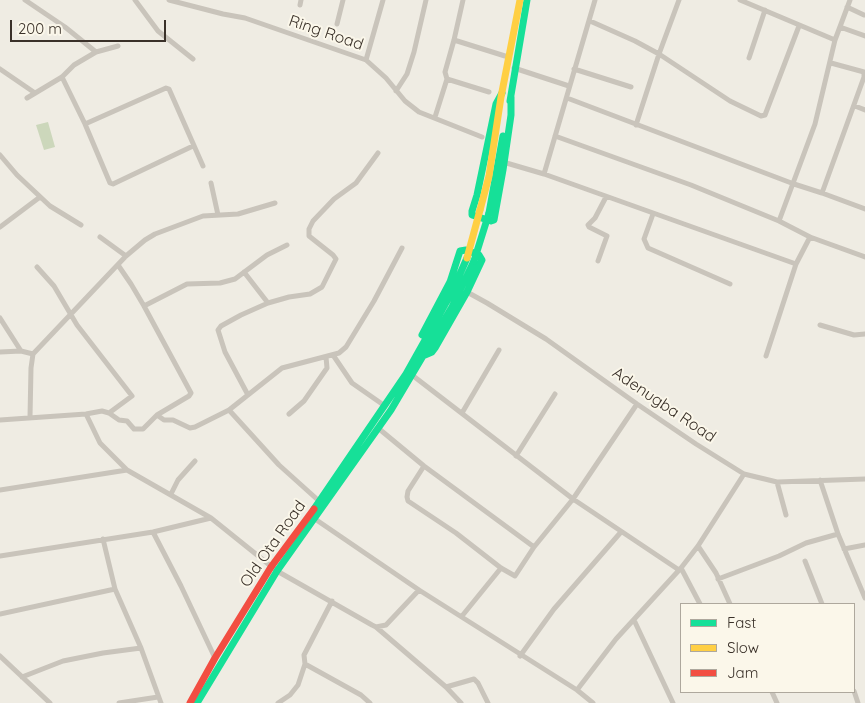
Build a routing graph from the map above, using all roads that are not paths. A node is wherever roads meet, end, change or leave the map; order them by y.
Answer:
1 (26, 0) edge
2 (135, 0) edge
3 (169, 0) edge
4 (343, 0) edge
5 (384, 0) edge
6 (426, 0) edge
7 (463, 0) edge
8 (520, 0) edge
9 (527, 0) edge
10 (595, 0) edge
11 (679, 0) edge
12 (740, 0) edge
13 (850, 0) edge
14 (848, 7) junction
15 (765, 10) junction
16 (864, 15) edge
17 (590, 21) junction
18 (337, 24) dead end
19 (800, 26) junction
20 (840, 27) junction
21 (865, 36) edge
22 (454, 40) junction
23 (835, 40) junction
24 (118, 46) dead end
25 (96, 52) junction
26 (659, 54) junction
27 (505, 56) dead end
28 (749, 58) dead end
29 (193, 59) dead end
30 (366, 60) junction
31 (831, 62) junction
32 (514, 68) junction
33 (0, 69) edge
34 (574, 69) junction
35 (864, 72) edge
36 (62, 77) junction
37 (447, 79) junction
38 (864, 79) edge
39 (569, 86) junction
40 (632, 87) dead end
41 (396, 91) junction
42 (489, 92) dead end
43 (35, 93) junction
44 (502, 93) junction
45 (511, 97) junction
46 (27, 98) dead end
47 (566, 98) junction
48 (854, 106) junction
49 (865, 110) edge
50 (434, 117) junction
51 (85, 124) junction
52 (636, 124) junction
53 (555, 136) junction
54 (482, 137) dead end
55 (193, 146) junction
56 (378, 153) dead end
57 (0, 155) edge
58 (503, 162) junction
59 (203, 166) dead end
60 (544, 174) junction
61 (211, 183) dead end
62 (794, 184) junction
63 (822, 193) junction
64 (40, 197) junction
65 (606, 197) junction
66 (275, 203) dead end
67 (865, 209) edge
68 (653, 214) junction
69 (218, 215) junction
70 (779, 221) junction
71 (81, 225) dead end
72 (0, 227) edge
73 (100, 237) dead end
74 (810, 237) junction
75 (287, 245) dead end
76 (402, 248) dead end
77 (126, 256) junction
78 (865, 257) edge
79 (470, 260) junction
80 (598, 261) dead end
81 (796, 264) junction
82 (118, 265) junction
83 (37, 267) dead end
84 (244, 272) junction
85 (730, 284) dead end
86 (467, 292) junction
87 (268, 303) junction
88 (144, 306) junction
89 (71, 314) junction
90 (0, 318) edge
91 (820, 325) dead end
92 (865, 334) edge
93 (419, 349) junction
94 (499, 350) dead end
95 (22, 351) junction
96 (0, 352) edge
97 (34, 354) junction
98 (333, 355) junction
99 (424, 355) junction
100 (766, 356) dead end
101 (326, 357) junction
102 (412, 375) junction
103 (555, 394) dead end
104 (248, 395) junction
105 (637, 404) junction
106 (388, 408) junction
107 (228, 410) junction
108 (109, 413) junction
109 (462, 413) junction
110 (86, 414) junction
111 (157, 414) junction
112 (289, 414) dead end
113 (30, 417) junction
114 (0, 420) edge
115 (378, 428) junction
116 (516, 456) junction
117 (195, 461) dead end
118 (424, 466) junction
119 (127, 470) junction
120 (744, 474) junction
121 (865, 479) edge
122 (820, 480) junction
123 (777, 482) junction
124 (0, 490) edge
125 (171, 494) junction
126 (573, 499) junction
127 (319, 502) junction
128 (786, 515) dead end
129 (211, 518) junction
130 (315, 519) junction
131 (154, 532) junction
132 (620, 532) junction
133 (838, 534) junction
134 (103, 539) junction
135 (865, 545) edge
136 (698, 546) junction
137 (534, 547) junction
138 (844, 549) junction
139 (0, 556) edge
140 (805, 561) dead end
141 (501, 568) junction
142 (274, 569) junction
143 (680, 569) junction
144 (718, 579) junction
145 (115, 590) junction
146 (419, 590) junction
147 (865, 598) edge
148 (332, 601) junction
149 (699, 603) edge
150 (730, 603) edge
151 (822, 603) edge
152 (0, 614) edge
153 (462, 616) junction
154 (634, 620) junction
155 (376, 627) junction
156 (142, 648) junction
157 (0, 656) edge
158 (520, 656) junction
159 (215, 658) junction
160 (306, 664) junction
161 (22, 677) junction
162 (446, 687) junction
163 (577, 690) junction
164 (158, 697) junction
165 (50, 703) edge
166 (120, 703) edge
167 (161, 703) edge
168 (190, 703) edge
169 (196, 703) edge
170 (278, 703) edge
171 (370, 703) edge
172 (461, 703) edge
173 (488, 703) edge
174 (594, 703) edge
175 (674, 703) edge

1 - 25 street
2 - 29 street
3 - 30 street, Ring Road
4 - 18 street
5 - 30 street
6 - 41 street
7 - 22 street
8 - 44 street
9 - 32 street
10 - 17 street
11 - 26 street
12 - 15 street
13 - 14 street
14 - 16 street
14 - 20 street
15 - 19 street
15 - 28 street
17 - 26 street
17 - 34 street
19 - 23 street
19 - 26 street
20 - 21 street
20 - 23 street
22 - 27 street
22 - 37 street
23 - 31 street
24 - 25 street
25 - 36 street
26 - 52 street
30 - 41 street, Ring Road
31 - 35 street
31 - 62 street
32 - 39 street
32 - 45 street
33 - 43 street
34 - 39 street
34 - 40 street
35 - 38 street
36 - 43 street
36 - 51 street
37 - 42 street
37 - 50 street
38 - 48 street
39 - 47 street
41 - 50 street, Ring Road
43 - 46 street
44 - 58 street
44 - 79 street, bridge
45 - 58 street
45 - 79 street, bridge
47 - 52 street
47 - 53 street
48 - 49 street
48 - 63 street
50 - 54 street, Ring Road
51 - 55 street
51 - 55 street
52 - 62 street
53 - 60 street
53 - 70 street
55 - 59 street
56 - 87 street
57 - 64 street
58 - 60 street
60 - 65 street
61 - 69 street
62 - 63 street
62 - 70 street
63 - 67 street
64 - 71 street
64 - 72 street
65 - 68 street
65 - 80 street
66 - 69 street
68 - 81 street
68 - 85 street
69 - 77 street
70 - 74 street
73 - 77 street
74 - 78 street
74 - 81 street
75 - 84 street
76 - 98 street
77 - 82 street
79 - 93 street
79 - 99 street
81 - 100 street
82 - 88 street
82 - 89 street
83 - 89 street
84 - 87 street
84 - 88 street
86 - 93 street
86 - 99 street
86 - 105 street, Adenugba Road
87 - 104 street
88 - 111 street
89 - 97 street
89 - 108 street
90 - 95 street
91 - 92 street
93 - 106 street
94 - 109 street
95 - 96 street
95 - 97 street
97 - 113 street
98 - 101 street
98 - 106 street
99 - 102 street
101 - 104 street
101 - 112 street
102 - 106 street
102 - 109 street
103 - 116 street
104 - 107 street
105 - 120 street, Adenugba Road
105 - 126 street
106 - 115 street, Old Ota Road
106 - 127 street, Old Ota Road
107 - 111 street
107 - 127 street
108 - 110 street
108 - 111 street
109 - 116 street
110 - 113 street
110 - 119 street
113 - 114 street
115 - 118 street
115 - 130 street, Old Ota Road
116 - 126 street
117 - 125 street
118 - 137 street
118 - 141 street
119 - 124 street
119 - 125 street
120 - 123 street, Adenugba Road
120 - 136 street
121 - 122 street, Adenugba Road
122 - 123 street, Adenugba Road
122 - 133 street
123 - 128 street
125 - 129 street
126 - 132 street
126 - 137 street
127 - 142 street, Old Ota Road
129 - 131 street
129 - 142 street
130 - 142 street, Old Ota Road
130 - 146 street
131 - 134 street
131 - 159 street
132 - 143 street
132 - 158 street
133 - 138 street
133 - 144 street
134 - 139 street
134 - 145 street
135 - 138 street
136 - 143 street
136 - 144 street
137 - 141 street
138 - 147 street
140 - 151 street
141 - 153 street
142 - 148 street
142 - 159 street, Old Ota Road
142 - 169 street, Old Ota Road
143 - 149 street
143 - 154 street
144 - 150 street
145 - 152 street
145 - 156 street
146 - 153 street
146 - 155 street
148 - 155 street
148 - 160 street
153 - 158 street
154 - 163 street
154 - 175 street
155 - 162 street
156 - 161 street
156 - 164 street
157 - 161 street
158 - 163 street
159 - 168 street, Old Ota Road
160 - 170 street
160 - 171 street
161 - 165 street
162 - 172 street
162 - 173 street
163 - 174 street
164 - 166 street
164 - 167 street

